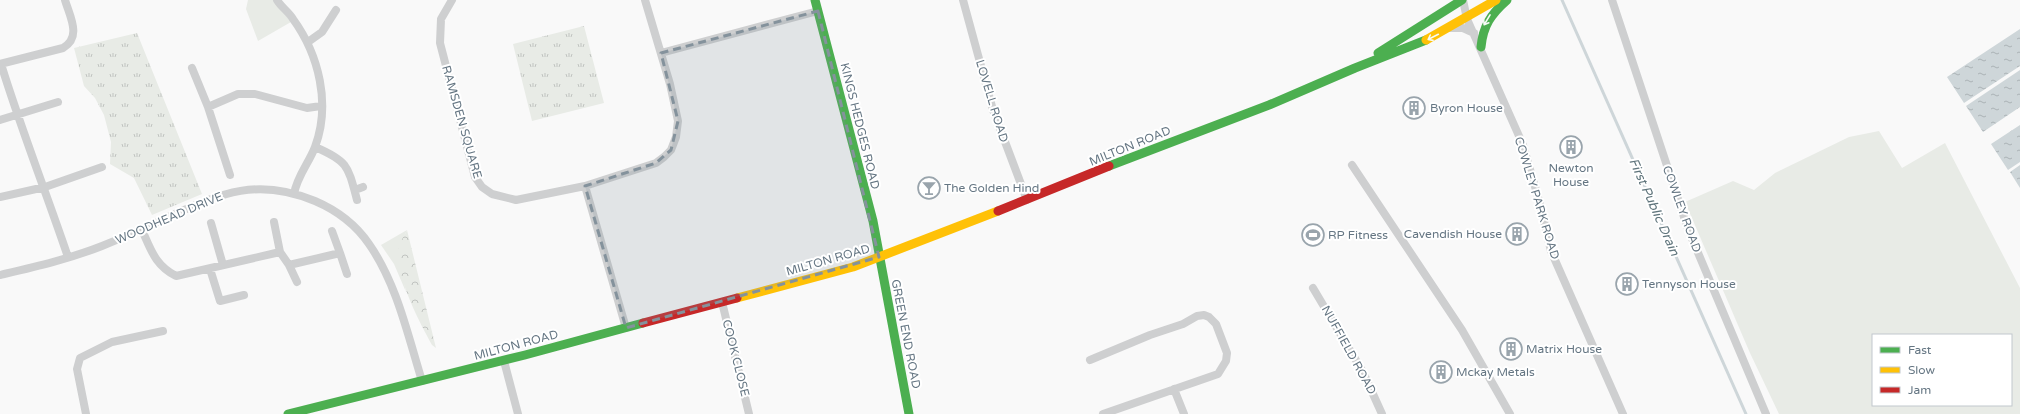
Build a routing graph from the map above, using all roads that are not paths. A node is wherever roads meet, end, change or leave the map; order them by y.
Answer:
1 (65, 0) edge
2 (277, 0) edge
3 (452, 0) edge
4 (645, 0) edge
5 (816, 0) edge
6 (964, 0) edge
7 (1462, 0) edge
8 (1496, 0) edge
9 (1507, 0) edge
10 (1612, 0) edge
11 (336, 10) dead end
12 (818, 11) junction
13 (1467, 19) junction
14 (1450, 28) junction
15 (1474, 33) junction
16 (1400, 39) junction
17 (308, 42) junction
18 (1481, 47) junction
19 (661, 53) junction
20 (1, 64) edge
21 (192, 68) dead end
22 (1355, 68) junction
23 (58, 102) dead end
24 (321, 106) junction
25 (208, 107) junction
26 (17, 115) junction
27 (0, 120) edge
28 (315, 147) junction
29 (1352, 165) dead end
30 (102, 167) dead end
31 (230, 175) dead end
32 (585, 186) junction
33 (44, 187) junction
34 (363, 187) dead end
35 (355, 190) junction
36 (294, 194) junction
37 (0, 197) edge
38 (358, 200) dead end
39 (1027, 200) junction
40 (274, 222) dead end
41 (211, 223) dead end
42 (142, 230) junction
43 (332, 231) dead end
44 (280, 252) junction
45 (340, 253) junction
46 (68, 257) junction
47 (880, 258) junction
48 (223, 265) junction
49 (289, 265) junction
50 (210, 269) junction
51 (347, 274) dead end
52 (0, 275) edge
53 (297, 282) dead end
54 (1313, 288) dead end
55 (244, 295) dead end
56 (722, 302) junction
57 (626, 328) junction
58 (163, 331) dead end
59 (1090, 360) dead end
60 (504, 361) junction
61 (422, 382) junction
62 (1174, 389) junction
63 (86, 414) edge
64 (288, 414) edge
65 (518, 414) edge
66 (749, 414) edge
67 (909, 414) edge
68 (1103, 414) edge
69 (1184, 414) edge
70 (1382, 414) edge
71 (1510, 414) edge
72 (1623, 414) edge
73 (1766, 414) edge

1 - 20 street
2 - 17 street
3 - 32 street, RAMSDEN SQUARE
4 - 19 street, RAMSDEN SQUARE
5 - 12 main road, KINGS HEDGES ROAD
6 - 39 street, LOVELL ROAD
7 - 13 street, COWLEY PARK ROAD
7 - 16 main road, MILTON ROAD
8 - 13 main road, MILTON ROAD
9 -> 18 main road
10 - 73 street, COWLEY ROAD
11 - 17 street
12 - 19 street
12 - 47 main road, KINGS HEDGES ROAD
13 - 14 main road, MILTON ROAD
13 - 15 street, COWLEY PARK ROAD
13 - 16 main road
14 - 15 street
14 -> 22 main road, MILTON ROAD
15 - 18 street, COWLEY PARK ROAD
16 - 22 main road, MILTON ROAD
17 - 24 street
18 - 72 street, COWLEY PARK ROAD
19 - 32 street, RAMSDEN SQUARE
20 - 26 street
21 - 25 street
22 - 39 main road, MILTON ROAD
23 - 26 street
24 - 25 street
24 - 28 street
25 - 31 street
26 - 27 street
26 - 33 street
28 - 35 street
28 - 36 street
29 - 71 street
30 - 33 street
32 - 57 street
33 - 37 street
33 - 46 street
34 - 35 street
35 - 38 street
36 - 42 street, WOODHEAD DRIVE
36 - 61 street, WOODHEAD DRIVE
39 - 47 main road, MILTON ROAD
40 - 44 street
41 - 48 street
42 - 46 street, WOODHEAD DRIVE
42 - 50 street
43 - 45 street
44 - 48 street
44 - 49 street
45 - 49 street
45 - 51 street
46 - 52 street, WOODHEAD DRIVE
47 - 56 main road, MILTON ROAD
47 - 67 main road, GREEN END ROAD
48 - 50 street
49 - 53 street
50 - 55 street
54 - 70 street, NUFFIELD ROAD
56 - 57 main road, MILTON ROAD
56 - 66 street, COOK CLOSE
57 - 60 main road, MILTON ROAD
58 - 63 street
59 - 62 street
60 - 61 main road, MILTON ROAD
60 - 65 street
61 - 64 main road, MILTON ROAD
62 - 68 street
62 - 69 street

